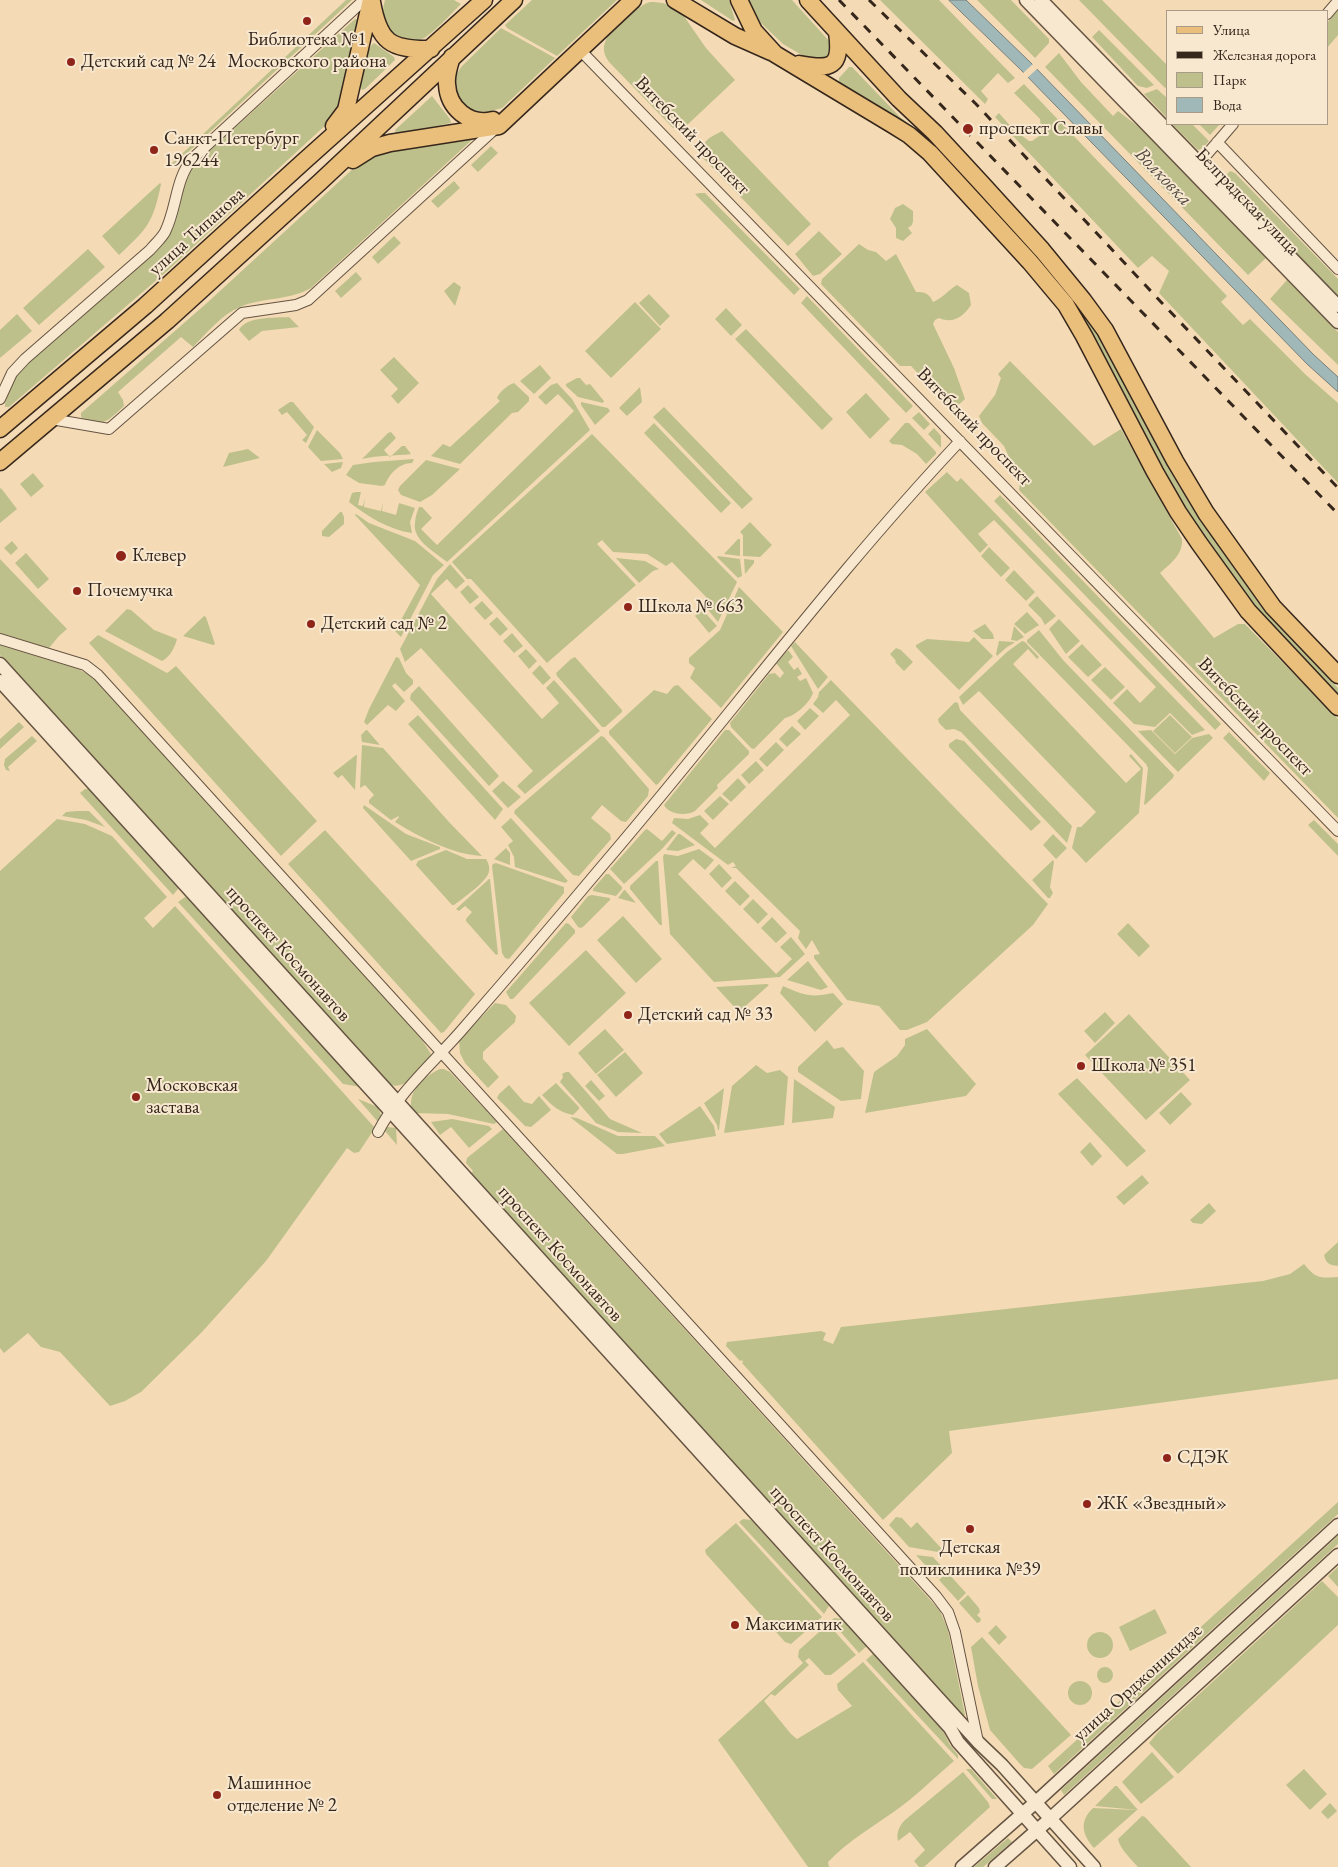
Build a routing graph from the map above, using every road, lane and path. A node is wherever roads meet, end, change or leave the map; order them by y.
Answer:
1 (364, 0) edge
2 (371, 0) edge
3 (484, 0) edge
4 (514, 0) edge
5 (634, 0) edge
6 (675, 0) edge
7 (739, 0) edge
8 (808, 0) edge
9 (1026, 0) edge
10 (1041, 0) edge
11 (1338, 1) edge
12 (692, 6) edge
13 (1328, 13) edge
14 (837, 32) junction
15 (431, 49) junction
16 (580, 50) junction
17 (452, 57) junction
18 (782, 58) junction
19 (503, 120) junction
20 (1232, 125) edge
21 (1217, 142) junction
22 (302, 163) junction
23 (1196, 167) junction
24 (320, 182) junction
25 (1338, 269) edge
26 (1338, 306) edge
27 (1338, 322) edge
28 (0, 399) edge
29 (51, 420) junction
30 (0, 429) edge
31 (960, 441) junction
32 (0, 462) edge
33 (0, 639) edge
34 (0, 664) edge
35 (1338, 675) edge
36 (0, 681) edge
37 (1338, 707) edge
38 (1338, 831) edge
39 (441, 1053) junction
40 (394, 1107) junction
41 (378, 1132) dead end
42 (1338, 1525) edge
43 (1338, 1555) edge
44 (978, 1743) junction
45 (1036, 1802) junction
46 (1022, 1814) junction
47 (1051, 1818) junction
48 (1037, 1830) junction
49 (962, 1867) edge
50 (995, 1867) edge
51 (1070, 1867) edge
52 (1094, 1867) edge

1 - 28 street, улица Типанова
2 - 15 main road
2 - 22 main road
3 - 15 main road, улица Типанова
4 - 17 main road
5 - 16 main road
6 - 12 main road
7 - 18 main road
8 - 14 main road
9 - 23 street, Белградская улица
10 - 23 street, Белградская улица
11 - 13 street
12 - 18 main road
14 - 18 main road
14 - 35 main road
15 - 22 main road, улица Типанова
16 - 19 main road
16 - 31 street, Витебский проспект
17 - 19 main road
17 - 24 main road
18 - 37 main road
19 - 24 main road
19 - 29 street
20 - 21 street
21 - 23 street
21 - 25 street
22 - 30 main road, улица Типанова
23 - 26 street, Белградская улица
23 - 27 street, Белградская улица
24 - 29 main road
29 - 32 main road
31 - 38 street, Витебский проспект
31 - 39 street
33 - 39 street
34 - 40 street, проспект Космонавтов
36 - 40 street, проспект Космонавтов
39 - 40 street
39 - 44 street
40 - 41 street
40 - 44 street, проспект Космонавтов
40 - 46 street, проспект Космонавтов
42 - 45 street, улица Орджоникидзе
43 - 47 street
44 - 45 street, проспект Космонавтов
45 - 46 street, улица Орджоникидзе
45 - 47 street, проспект Космонавтов
46 - 48 street, проспект Космонавтов
46 - 49 street, улица Орджоникидзе
47 - 48 street
47 - 52 street, проспект Космонавтов
48 - 50 street
48 - 51 street, проспект Космонавтов

